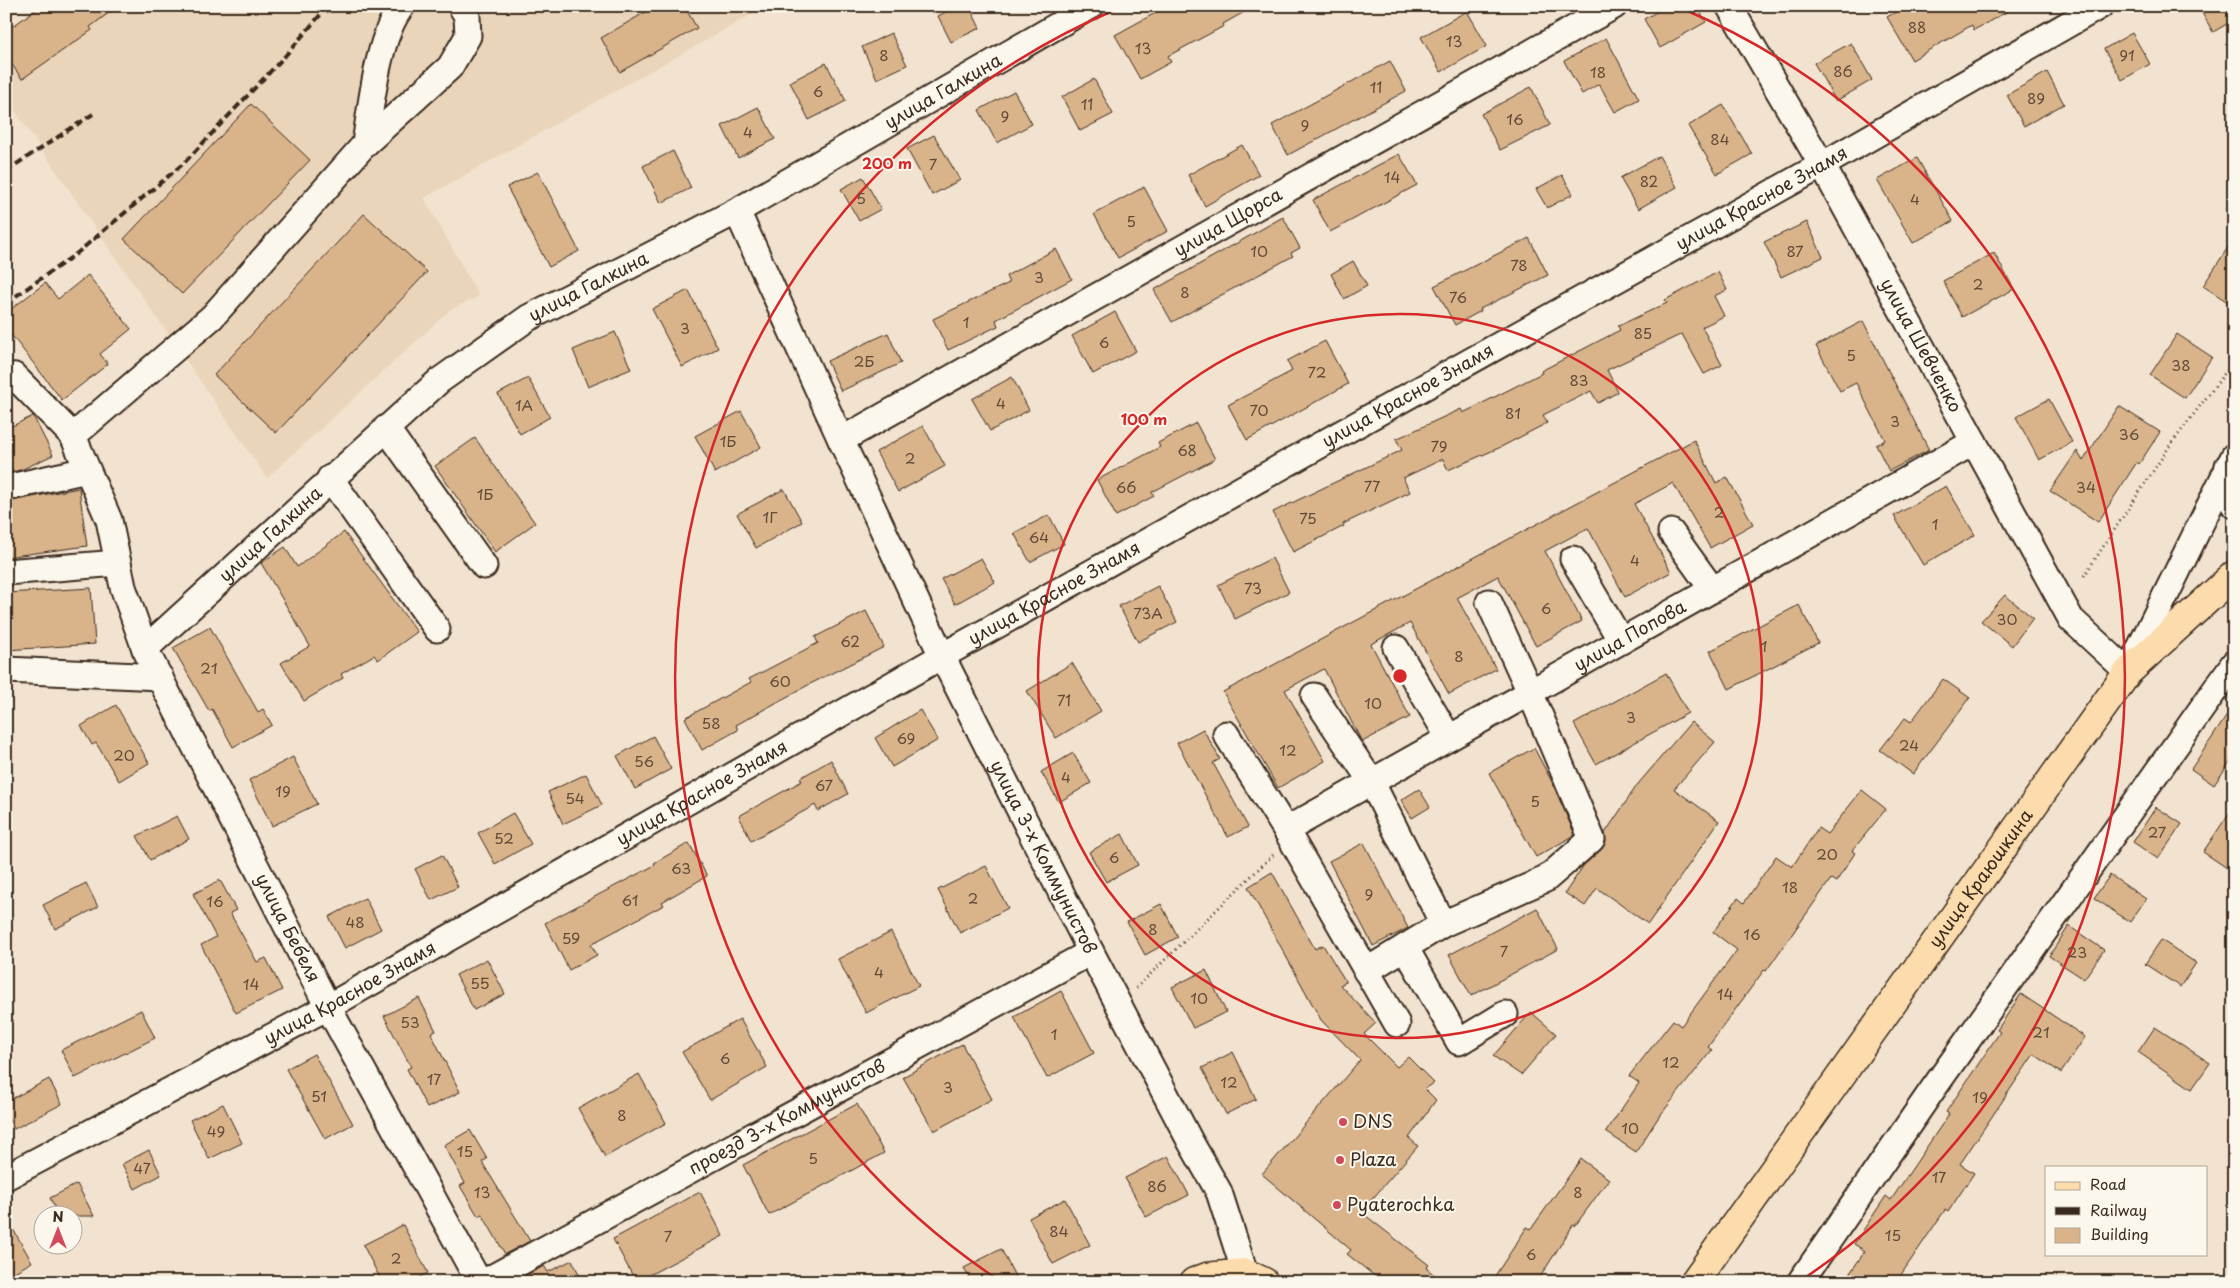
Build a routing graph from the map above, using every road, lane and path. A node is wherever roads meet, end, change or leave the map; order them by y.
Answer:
1 (402, 6) edge
2 (461, 6) edge
3 (1091, 6) edge
4 (1614, 6) edge
5 (1729, 6) edge
6 (2100, 6) edge
7 (365, 144) junction
8 (1822, 165) junction
9 (737, 211) junction
10 (2234, 360) edge
11 (6, 379) edge
12 (386, 428) junction
13 (73, 436) junction
14 (841, 440) junction
15 (1974, 442) junction
16 (2231, 461) edge
17 (87, 470) junction
18 (330, 478) junction
19 (6, 488) edge
20 (2234, 505) edge
21 (1671, 532) dead end
22 (1573, 559) dead end
23 (118, 563) junction
24 (484, 566) dead end
25 (6, 572) edge
26 (2234, 575) edge
27 (2084, 576) dead end
28 (1712, 590) junction
29 (1489, 602) dead end
30 (437, 629) dead end
31 (1621, 641) junction
32 (1396, 648) dead end
33 (145, 649) junction
34 (942, 656) junction
35 (2234, 664) edge
36 (6, 670) edge
37 (2128, 672) junction
38 (160, 677) junction
39 (1530, 692) junction
40 (1314, 696) dead end
41 (1226, 734) dead end
42 (1449, 738) junction
43 (1371, 781) junction
44 (1286, 830) junction
45 (1444, 924) junction
46 (1405, 948) junction
47 (1091, 952) junction
48 (1366, 971) junction
49 (1119, 1005) junction
50 (328, 1007) junction
51 (1505, 1014) dead end
52 (1396, 1024) dead end
53 (6, 1177) edge
54 (1248, 1280) edge
55 (479, 1282) edge
56 (484, 1282) edge
57 (1194, 1282) edge
58 (1694, 1282) edge
59 (1800, 1282) edge

1 - 7 street
2 - 7 street
3 - 9 street, улица Галкина
4 - 14 street, улица Щорса
5 - 8 street, улица Шевченко
6 - 8 street, улица Красное Знамя
7 - 13 street
8 - 15 street, улица Шевченко
8 - 34 street, улица Красное Знамя
9 - 12 street, улица Галкина
9 - 14 street, улица 3-х Коммунистов
10 - 27 path
11 - 13 street
12 - 18 street, улица Галкина
12 - 24 street
13 - 17 street, улица Бебеля
14 - 34 street, улица 3-х Коммунистов
15 - 28 street, улица Попова
15 - 37 street, улица Шевченко
16 - 20 street
16 - 37 street, улица Краюшкина
17 - 19 street
17 - 23 street, улица Бебеля
18 - 30 street
18 - 33 street, улица Галкина
21 - 28 street
22 - 31 street
23 - 25 street
23 - 33 street, улица Бебеля
26 - 37 main road
28 - 31 street, улица Попова
29 - 39 street
31 - 39 street, улица Попова
32 - 42 street
33 - 38 street, улица Бебеля
34 - 47 street, улица 3-х Коммунистов
34 - 50 street, улица Красное Знамя
35 - 59 street
36 - 38 street
37 - 58 main road, улица Краюшкина
38 - 50 street, улица Бебеля
39 - 42 street, улица Попова
39 - 45 street
40 - 43 street
41 - 44 street
42 - 43 street, улица Попова
43 - 44 street, улица Попова
43 - 45 street
44 - 48 street
44 - 49 path
45 - 46 street
46 - 48 street
46 - 51 street
47 - 49 street, улица 3-х Коммунистов
47 - 56 street, проезд 3-х Коммунистов
48 - 52 street
49 - 54 street, улица 3-х Коммунистов
50 - 53 street, улица Красное Знамя
50 - 55 street, улица Бебеля
54 - 57 main road

